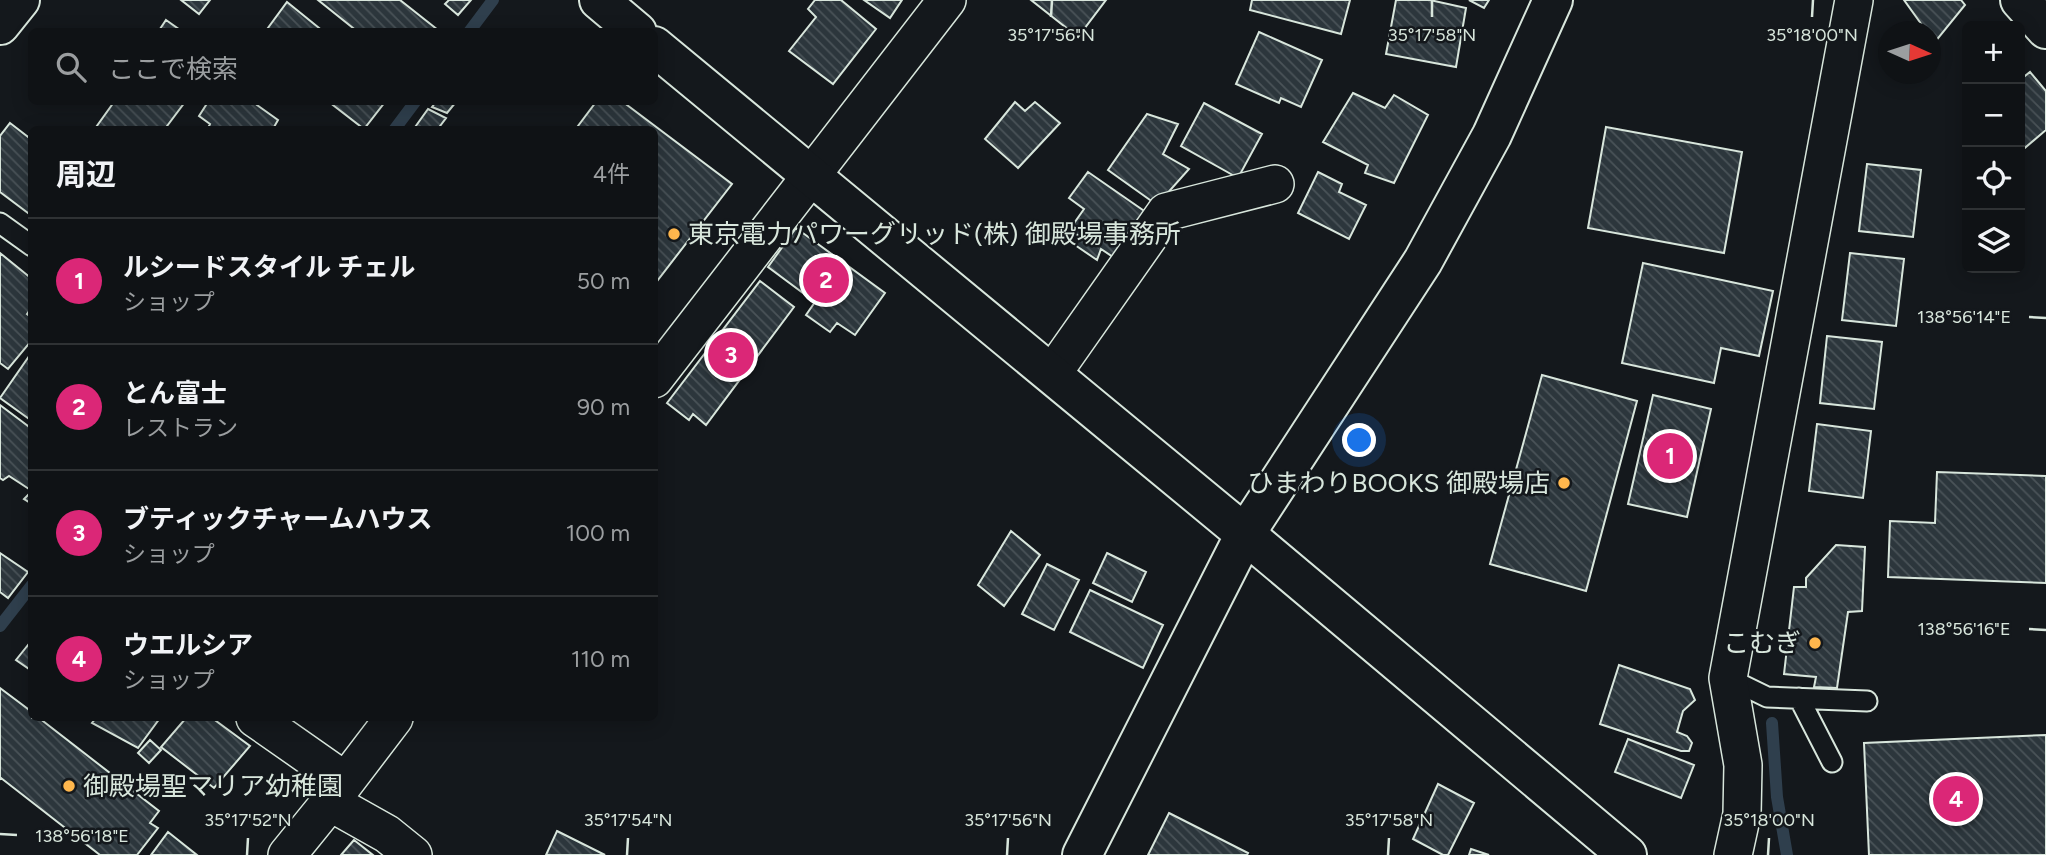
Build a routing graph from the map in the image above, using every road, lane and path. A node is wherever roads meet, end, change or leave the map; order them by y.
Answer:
1 (19, 0) edge
2 (599, 0) edge
3 (947, 0) edge
4 (1553, 0) edge
5 (1854, 0) edge
6 (2020, 0) edge
7 (0, 25) edge
8 (632, 28) edge
9 (2046, 29) edge
10 (658, 49) edge
11 (812, 175) junction
12 (1275, 184) dead end
13 (0, 223) edge
14 (28, 244) edge
15 (658, 374) edge
16 (1052, 374) junction
17 (1245, 534) junction
18 (1728, 678) junction
19 (1799, 698) junction
20 (1867, 701) dead end
21 (258, 721) edge
22 (392, 721) edge
23 (1832, 762) dead end
24 (337, 791) junction
25 (287, 855) edge
26 (413, 855) edge
27 (1082, 855) edge
28 (1626, 855) edge
29 (1733, 855) edge

1 - 7 street
2 - 8 street
3 - 11 street
4 - 17 street
5 - 18 street
6 - 9 street
10 - 11 street
11 - 15 street
11 - 16 street
12 - 16 street
13 - 14 lane
16 - 17 street
17 - 27 street
17 - 28 street
18 - 19 lane
18 - 29 street
19 - 20 lane
19 - 23 lane
21 - 24 street
22 - 24 street
24 - 25 street
24 - 26 street

